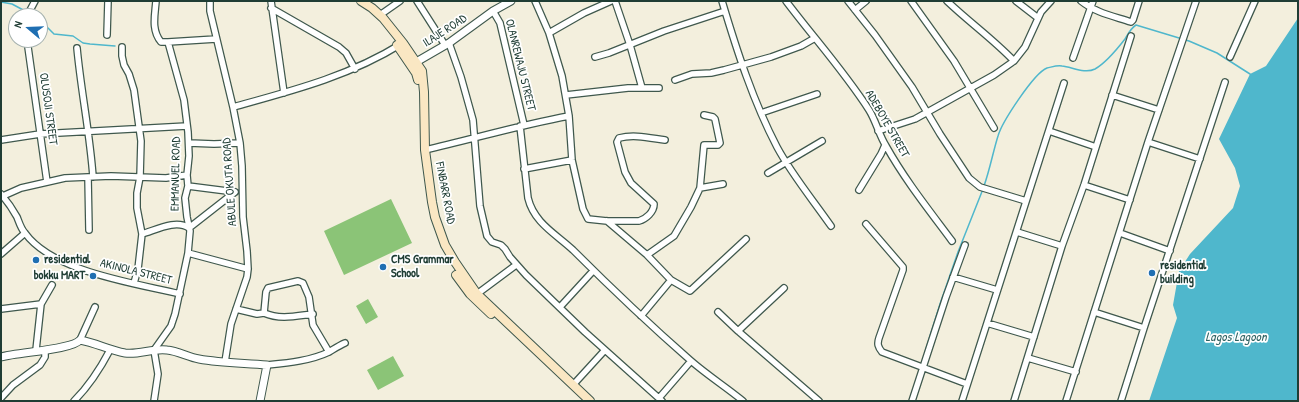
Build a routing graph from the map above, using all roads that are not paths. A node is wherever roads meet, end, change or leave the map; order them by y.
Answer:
1 (108, 1) edge
2 (156, 1) edge
3 (210, 1) edge
4 (271, 1) edge
5 (354, 1) edge
6 (361, 1) edge
7 (400, 1) edge
8 (417, 1) edge
9 (511, 1) edge
10 (535, 1) edge
11 (611, 1) edge
12 (616, 1) edge
13 (722, 1) edge
14 (786, 1) edge
15 (848, 1) edge
16 (866, 1) edge
17 (911, 1) edge
18 (947, 1) edge
19 (1016, 1) edge
20 (1051, 1) edge
21 (1081, 1) edge
22 (1093, 1) edge
23 (1139, 1) edge
24 (1196, 1) edge
25 (1255, 1) edge
26 (271, 8) junction
27 (1090, 8) junction
28 (855, 10) junction
29 (493, 11) junction
30 (725, 11) junction
31 (380, 15) junction
32 (1038, 18) junction
33 (549, 33) junction
34 (107, 35) dead end
35 (1131, 36) dead end
36 (815, 38) junction
37 (216, 39) junction
38 (168, 42) junction
39 (447, 44) junction
40 (400, 45) junction
41 (630, 45) junction
42 (122, 47) dead end
43 (28, 48) edge
44 (77, 48) dead end
45 (1230, 56) dead end
46 (595, 57) dead end
47 (1073, 58) dead end
48 (1014, 62) junction
49 (414, 63) junction
50 (742, 64) junction
51 (355, 69) junction
52 (675, 80) dead end
53 (1225, 82) dead end
54 (1064, 83) dead end
55 (642, 88) junction
56 (659, 88) dead end
57 (970, 89) junction
58 (284, 93) junction
59 (817, 94) dead end
60 (566, 95) junction
61 (1112, 95) junction
62 (233, 107) junction
63 (1159, 110) junction
64 (761, 113) junction
65 (927, 113) junction
66 (704, 115) dead end
67 (569, 116) junction
68 (522, 125) junction
69 (187, 126) junction
70 (140, 128) junction
71 (994, 128) dead end
72 (88, 130) junction
73 (878, 131) junction
74 (1049, 131) junction
75 (40, 134) junction
76 (475, 139) junction
77 (1, 140) edge
78 (665, 140) dead end
79 (822, 141) dead end
80 (1148, 142) junction
81 (189, 143) junction
82 (240, 143) junction
83 (885, 145) junction
84 (1096, 147) junction
85 (425, 150) junction
86 (572, 160) junction
87 (1200, 160) junction
88 (786, 162) junction
89 (524, 169) junction
90 (768, 173) dead end
91 (187, 175) junction
92 (91, 177) junction
93 (140, 177) junction
94 (47, 182) junction
95 (723, 184) dead end
96 (1084, 185) junction
97 (188, 186) junction
98 (700, 188) junction
99 (859, 190) dead end
100 (235, 192) junction
101 (242, 193) junction
102 (2, 195) edge
103 (1130, 200) junction
104 (1026, 201) junction
105 (607, 221) junction
106 (866, 224) dead end
107 (831, 226) dead end
108 (189, 228) junction
109 (89, 230) dead end
110 (1017, 232) junction
111 (25, 233) junction
112 (1120, 233) junction
113 (142, 234) junction
114 (746, 239) dead end
115 (952, 241) dead end
116 (965, 244) dead end
117 (1062, 246) junction
118 (1170, 251) junction
119 (188, 253) junction
120 (1, 254) edge
121 (647, 255) junction
122 (516, 264) junction
123 (248, 269) junction
124 (593, 271) junction
125 (953, 277) junction
126 (671, 280) junction
127 (134, 283) junction
128 (52, 284) dead end
129 (784, 288) dead end
130 (997, 290) junction
131 (180, 294) junction
132 (477, 294) junction
133 (41, 304) junction
134 (95, 307) dead end
135 (560, 307) junction
136 (1, 309) edge
137 (236, 309) junction
138 (718, 312) dead end
139 (1094, 312) junction
140 (264, 313) junction
141 (312, 314) junction
142 (641, 316) junction
143 (987, 323) junction
144 (1144, 328) junction
145 (738, 331) junction
146 (1034, 337) junction
147 (80, 340) junction
148 (345, 342) dead end
149 (36, 350) junction
150 (44, 350) junction
151 (110, 350) junction
152 (154, 350) junction
153 (605, 350) junction
154 (329, 352) junction
155 (1, 357) edge
156 (1028, 358) junction
157 (691, 361) junction
158 (225, 362) junction
159 (267, 365) junction
160 (921, 367) junction
161 (1076, 372) junction
162 (967, 384) junction
163 (573, 385) junction
164 (1, 398) edge
165 (661, 400) edge
166 (74, 401) edge
167 (154, 401) edge
168 (260, 401) edge
169 (582, 401) edge
170 (590, 401) edge
171 (743, 401) edge
172 (819, 401) edge
173 (912, 401) edge
174 (962, 401) edge
175 (1014, 401) edge
176 (1066, 401) edge
177 (1121, 401) edge

1 - 34 street
2 - 38 street
3 - 37 street, ABULE OKUTA ROAD
4 - 26 street
5 - 40 main road, FINBARR ROAD
6 - 31 main road, FINBARR ROAD
7 - 31 street
8 - 39 street
9 - 29 street, ILAJE ROAD
10 - 33 street
11 - 33 street
12 - 41 street
13 - 30 street
14 - 36 street, ADEBOYE STREET
15 - 28 street
16 - 28 street
17 - 57 street
18 - 48 street
19 - 32 street
20 - 32 street
21 - 27 street
22 - 27 street
23 - 27 street
24 - 63 street
25 - 45 street
26 - 51 street
26 - 58 street
27 - 47 street
28 - 65 street
29 - 39 street, ILAJE ROAD
29 - 68 street, OLANREWAJU STREET
30 - 41 street
30 - 50 street
31 - 40 main road, FINBARR ROAD
32 - 48 street
33 - 60 street
35 - 61 street
36 - 50 street
36 - 73 street, ADEBOYE STREET
37 - 38 street
37 - 62 street, ABULE OKUTA ROAD
38 - 69 street, EMMANUEL ROAD
39 - 49 street, ILAJE ROAD
39 - 76 street
40 - 49 main road, FINBARR ROAD
40 - 51 street
41 - 46 street
41 - 55 street
42 - 70 street
43 - 75 street, OLUSOJI STREET
44 - 72 street
48 - 57 street
49 - 85 main road, FINBARR ROAD
49 - 169 main road, FINBARR ROAD
50 - 52 street
50 - 64 street
51 - 58 street
53 - 87 street
54 - 74 street
55 - 56 street
55 - 60 street
57 - 65 street
57 - 71 street
58 - 62 street
59 - 64 street
60 - 67 street
61 - 63 street
61 - 84 street
62 - 82 street, ABULE OKUTA ROAD
63 - 80 street
64 - 88 street
65 - 73 street
65 - 104 street
66 - 98 street
67 - 68 street
67 - 86 street
68 - 76 street
68 - 89 street, OLANREWAJU STREET
69 - 70 street
69 - 81 street, EMMANUEL ROAD
70 - 72 street
70 - 93 street
72 - 75 street
72 - 92 street
73 - 83 street, ADEBOYE STREET
74 - 84 street
74 - 104 street
75 - 77 street
75 - 94 street, OLUSOJI STREET
76 - 85 street
76 - 122 street
78 - 105 street
79 - 88 street
80 - 87 street
80 - 103 street
81 - 82 street
81 - 91 street, EMMANUEL ROAD
82 - 101 street, ABULE OKUTA ROAD
83 - 99 street
83 - 115 street, ADEBOYE STREET
84 - 96 street
85 - 132 main road, FINBARR ROAD
86 - 89 street
86 - 105 street
87 - 118 street
88 - 90 street
88 - 107 street
89 - 124 street, OLANREWAJU STREET
91 - 93 street
91 - 97 street, EMMANUEL ROAD
92 - 93 street
92 - 94 street
92 - 109 street
93 - 113 street
94 - 102 street
95 - 98 street
96 - 103 street
96 - 117 street
97 - 100 street
97 - 108 street, EMMANUEL ROAD
98 - 121 street
100 - 101 street
100 - 108 street
101 - 123 street, ABULE OKUTA ROAD
102 - 111 street, AKINOLA STREET
103 - 112 street
104 - 110 street
105 - 121 street
106 - 160 street
108 - 113 street
108 - 119 street, EMMANUEL ROAD
110 - 117 street
110 - 130 street
111 - 120 street
111 - 127 street, AKINOLA STREET
112 - 118 street
112 - 139 street
113 - 127 street
114 - 126 street
116 - 125 street
117 - 146 street
118 - 144 street
119 - 123 street
119 - 131 street, EMMANUEL ROAD
121 - 126 street
122 - 132 street
122 - 135 street
123 - 137 street, ABULE OKUTA ROAD
124 - 135 street
124 - 142 street, OLANREWAJU STREET
125 - 130 street
125 - 160 street
126 - 142 street
127 - 131 street, AKINOLA STREET
128 - 133 street
129 - 145 street
130 - 143 street
131 - 152 street, EMMANUEL ROAD
132 - 163 main road, FINBARR ROAD
133 - 136 street
133 - 149 street
134 - 147 street
135 - 153 street
137 - 140 street
137 - 158 street, ABULE OKUTA ROAD
138 - 145 street
139 - 144 street
139 - 161 street
140 - 141 street
140 - 141 street
141 - 154 street
142 - 157 street, OLANREWAJU STREET
143 - 146 street
143 - 162 street
144 - 177 street
145 - 172 street
146 - 156 street
147 - 150 street
147 - 151 street
148 - 154 street
149 - 150 street
149 - 155 street
150 - 164 street
151 - 152 street
151 - 166 street
152 - 158 street
152 - 167 street
153 - 163 street
153 - 165 street
154 - 159 street
156 - 161 street
156 - 175 street
157 - 165 street
157 - 171 street, OLANREWAJU STREET
158 - 159 street
159 - 168 street
160 - 162 street
160 - 173 street
161 - 176 street
162 - 174 street
163 - 170 main road, FINBARR ROAD

